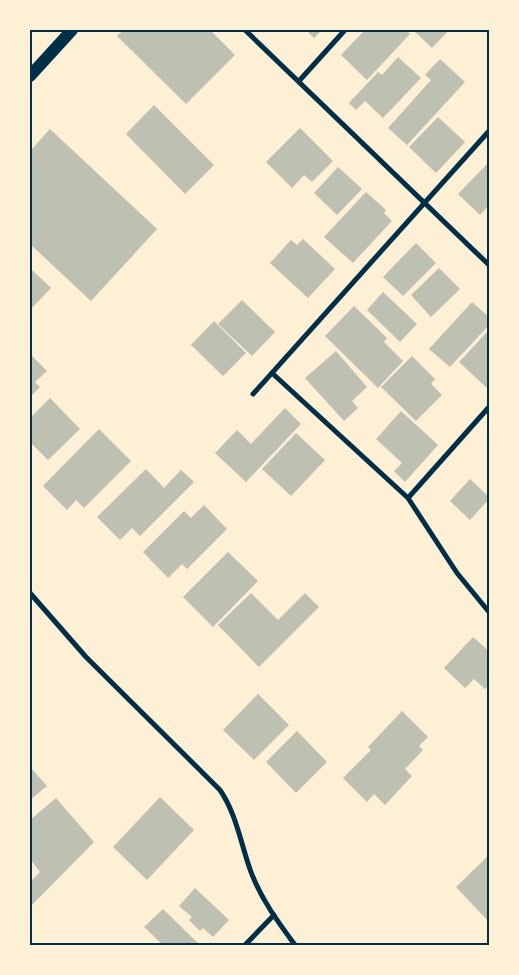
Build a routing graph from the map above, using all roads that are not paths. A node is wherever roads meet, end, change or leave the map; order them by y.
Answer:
1 (72, 30) edge
2 (246, 30) edge
3 (345, 30) edge
4 (30, 76) edge
5 (299, 81) junction
6 (489, 131) edge
7 (425, 203) junction
8 (489, 265) edge
9 (272, 373) junction
10 (253, 394) dead end
11 (489, 407) edge
12 (408, 498) junction
13 (30, 593) edge
14 (489, 612) edge
15 (274, 915) junction
16 (245, 945) edge
17 (295, 945) edge

1 - 4 main road
2 - 5 street
3 - 5 street
5 - 7 street
6 - 7 street
7 - 8 street
7 - 9 street
9 - 10 street
9 - 12 street
11 - 12 street
12 - 14 street
13 - 15 street
15 - 16 street
15 - 17 street

